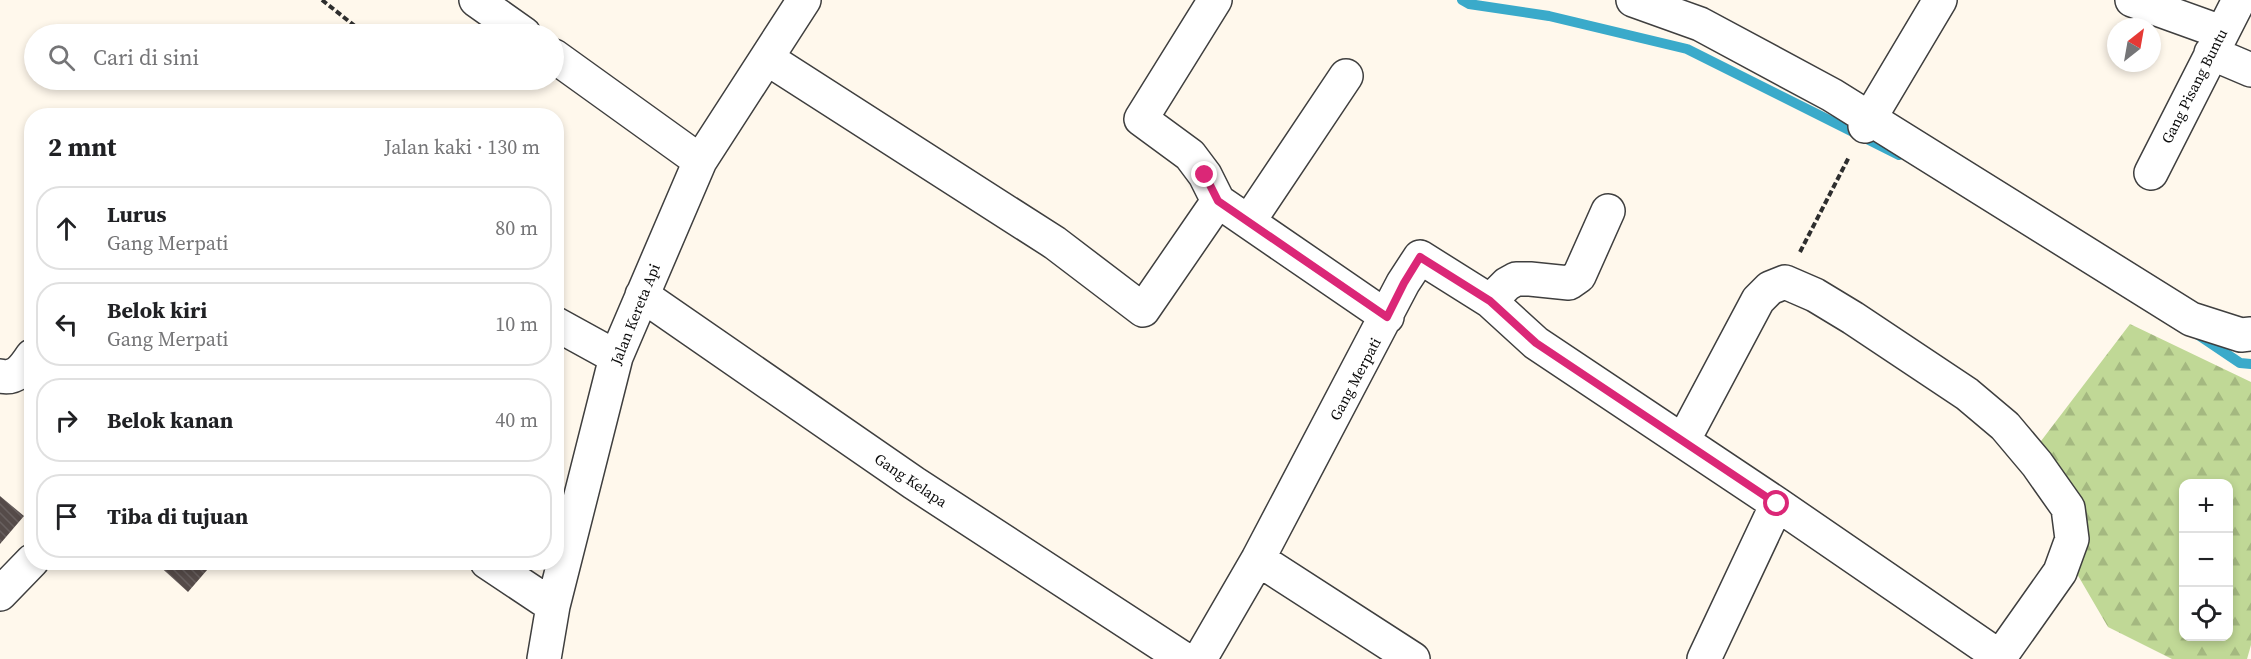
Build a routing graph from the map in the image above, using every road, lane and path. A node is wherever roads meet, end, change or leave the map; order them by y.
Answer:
1 (322, 0) edge
2 (476, 0) edge
3 (804, 0) edge
4 (1215, 0) edge
5 (1633, 0) edge
6 (1940, 0) edge
7 (2132, 0) edge
8 (2239, 0) edge
9 (352, 24) edge
10 (510, 24) edge
11 (2216, 42) junction
12 (768, 59) junction
13 (564, 63) edge
14 (2251, 70) edge
15 (1346, 76) dead end
16 (1867, 122) junction
17 (1849, 157) dead end
18 (700, 161) junction
19 (2151, 173) dead end
20 (1218, 201) junction
21 (1608, 211) dead end
22 (1249, 221) junction
23 (1785, 282) junction
24 (642, 295) junction
25 (1490, 301) junction
26 (1387, 317) junction
27 (564, 328) edge
28 (2251, 334) edge
29 (616, 357) junction
30 (24, 368) edge
31 (0, 376) edge
32 (1683, 441) junction
33 (1777, 504) junction
34 (1258, 559) junction
35 (564, 563) edge
36 (24, 569) edge
37 (499, 570) edge
38 (562, 570) edge
39 (0, 594) edge
40 (553, 606) junction
41 (2000, 658) edge
42 (544, 659) edge
43 (1184, 659) edge
44 (1200, 659) edge
45 (1413, 659) edge
46 (1704, 659) edge

1 - 9 path
2 - 10 street
3 - 12 street, Jalan Kereta Api
4 - 20 street
5 - 16 street
6 - 16 street
7 - 11 street
8 - 11 street, Gang Pisang Buntu
11 - 14 street
11 - 19 street, Gang Pisang Buntu
12 - 18 street, Jalan Kereta Api
12 - 20 street
13 - 18 street
15 - 22 street
16 - 28 street
17 - 23 path
18 - 24 street, Jalan Kereta Api
20 - 22 street
21 - 25 street
22 - 26 street
23 - 32 street
23 - 41 street
24 - 29 street, Jalan Kereta Api
24 - 43 street, Gang Kelapa
25 - 26 street, Gang Merpati
25 - 32 street, Gang Merpati
26 - 34 street, Gang Merpati
27 - 29 street
29 - 35 street, Jalan Kereta Api
30 - 31 street
32 - 33 street, Gang Merpati
33 - 41 street, Gang Merpati
33 - 46 street
34 - 44 street, Gang Merpati
34 - 45 street
36 - 39 street
37 - 40 street
38 - 40 street, Jalan Kereta Api
40 - 42 street, Jalan Kereta Api

